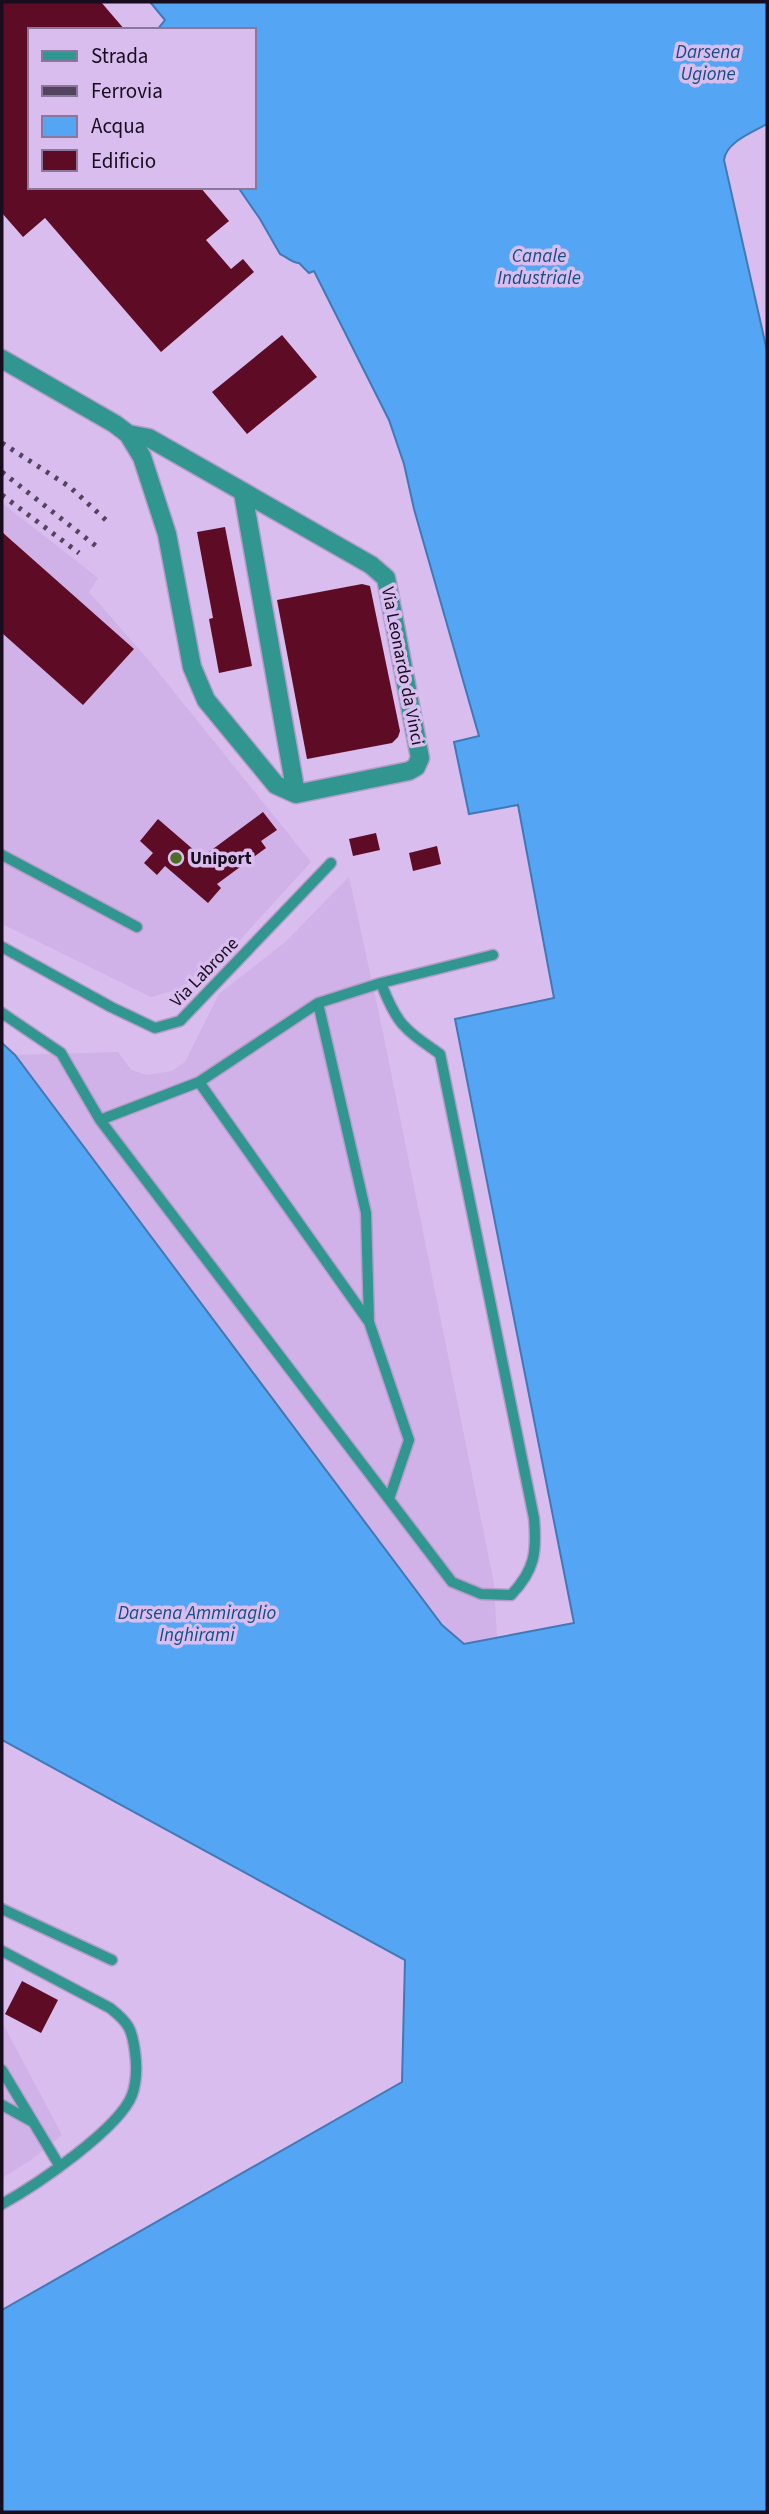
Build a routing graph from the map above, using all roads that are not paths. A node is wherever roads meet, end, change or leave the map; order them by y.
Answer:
1 (2, 359) edge
2 (128, 434) junction
3 (243, 493) junction
4 (296, 794) junction
5 (2, 855) edge
6 (331, 863) dead end
7 (137, 928) dead end
8 (2, 947) edge
9 (493, 955) dead end
10 (381, 982) junction
11 (318, 1003) junction
12 (2, 1013) edge
13 (198, 1082) junction
14 (100, 1121) junction
15 (369, 1322) junction
16 (389, 1499) junction
17 (2, 1909) edge
18 (2, 1951) edge
19 (112, 1960) dead end
20 (2, 2070) edge
21 (2, 2105) edge
22 (33, 2122) junction
23 (59, 2165) junction
24 (2, 2204) edge

1 - 2 street, Via Leonardo da Vinci
2 - 3 street, Via Leonardo da Vinci
2 - 4 street, Via Leonardo da Vinci
3 - 4 street
3 - 4 street, Via Leonardo da Vinci
5 - 7 lane
6 - 8 lane, Via Labrone
9 - 10 lane
10 - 11 lane
10 - 16 lane
11 - 13 lane
11 - 15 lane
12 - 14 lane
13 - 14 lane
13 - 15 lane
14 - 16 lane
15 - 16 lane
17 - 19 lane
18 - 23 lane
20 - 22 lane
21 - 22 lane
22 - 23 lane
23 - 24 lane

